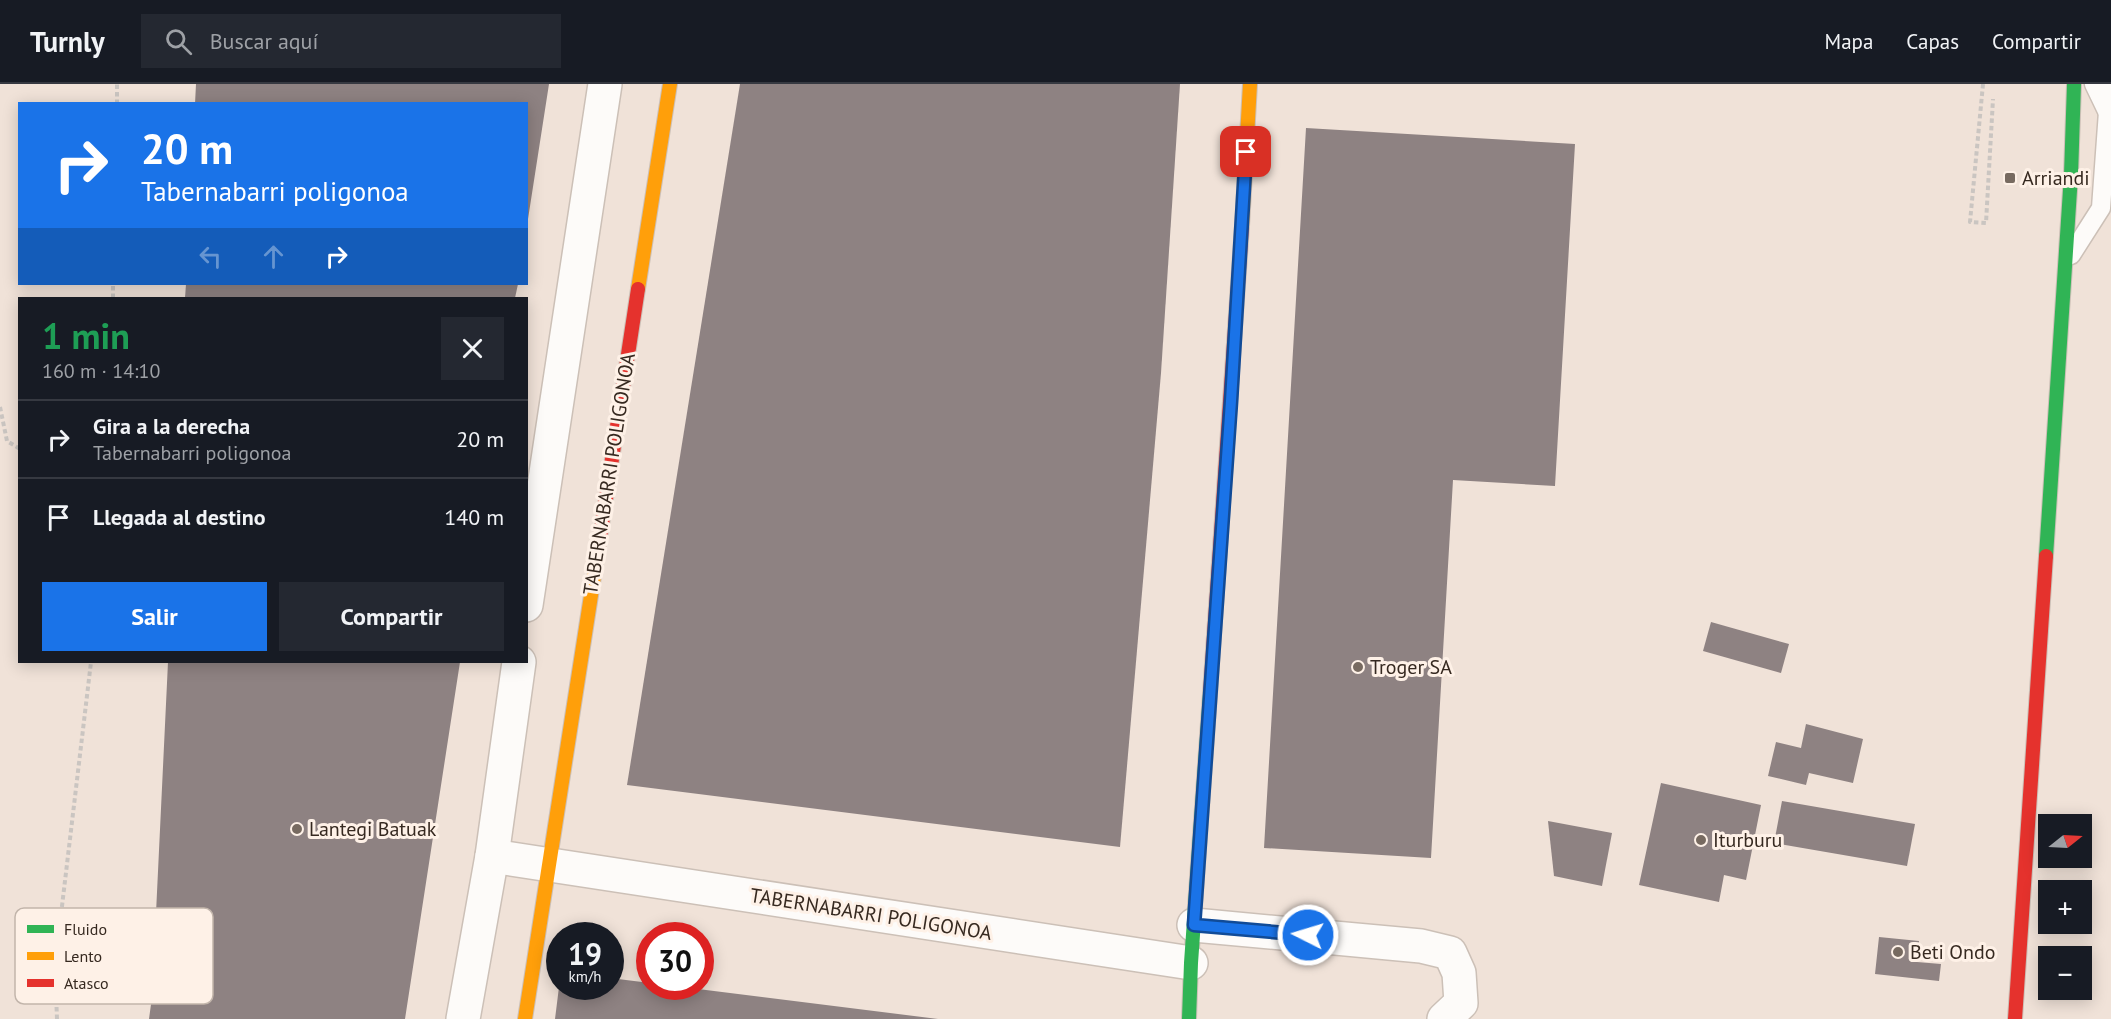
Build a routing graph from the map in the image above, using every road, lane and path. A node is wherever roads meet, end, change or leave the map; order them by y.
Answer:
1 (117, 84) edge
2 (605, 84) edge
3 (670, 84) edge
4 (1250, 84) edge
5 (1983, 84) edge
6 (2074, 84) edge
7 (2084, 84) edge
8 (2094, 84) edge
9 (2110, 84) edge
10 (1993, 99) dead end
11 (117, 102) edge
12 (2108, 113) junction
13 (2072, 175) junction
14 (2065, 264) junction
15 (0, 407) edge
16 (18, 448) edge
17 (528, 592) edge
18 (91, 663) edge
19 (519, 663) edge
20 (492, 856) junction
21 (550, 865) junction
22 (62, 908) edge
23 (1194, 925) junction
24 (1191, 963) junction
25 (56, 1004) edge
26 (57, 1019) edge
27 (463, 1019) edge
28 (525, 1019) edge
29 (1189, 1019) edge
30 (1206, 1019) edge
31 (1444, 1019) edge
32 (2015, 1019) edge

1 - 11 path
2 - 17 street
3 - 21 main road, TABERNABARRI POLIGONOA
4 - 23 main road
5 - 10 path
6 - 13 main road
7 - 13 main road
8 - 12 lane
9 - 12 lane
12 - 14 lane
13 - 14 main road
14 - 32 main road
15 - 16 path
18 - 22 path
19 - 20 street
20 - 21 street, TABERNABARRI POLIGONOA
20 - 27 street
21 - 24 street, TABERNABARRI POLIGONOA
21 - 28 main road, TABERNABARRI POLIGONOA
23 - 24 main road
23 - 31 street
24 - 29 main road
25 - 26 path
29 - 30 street

